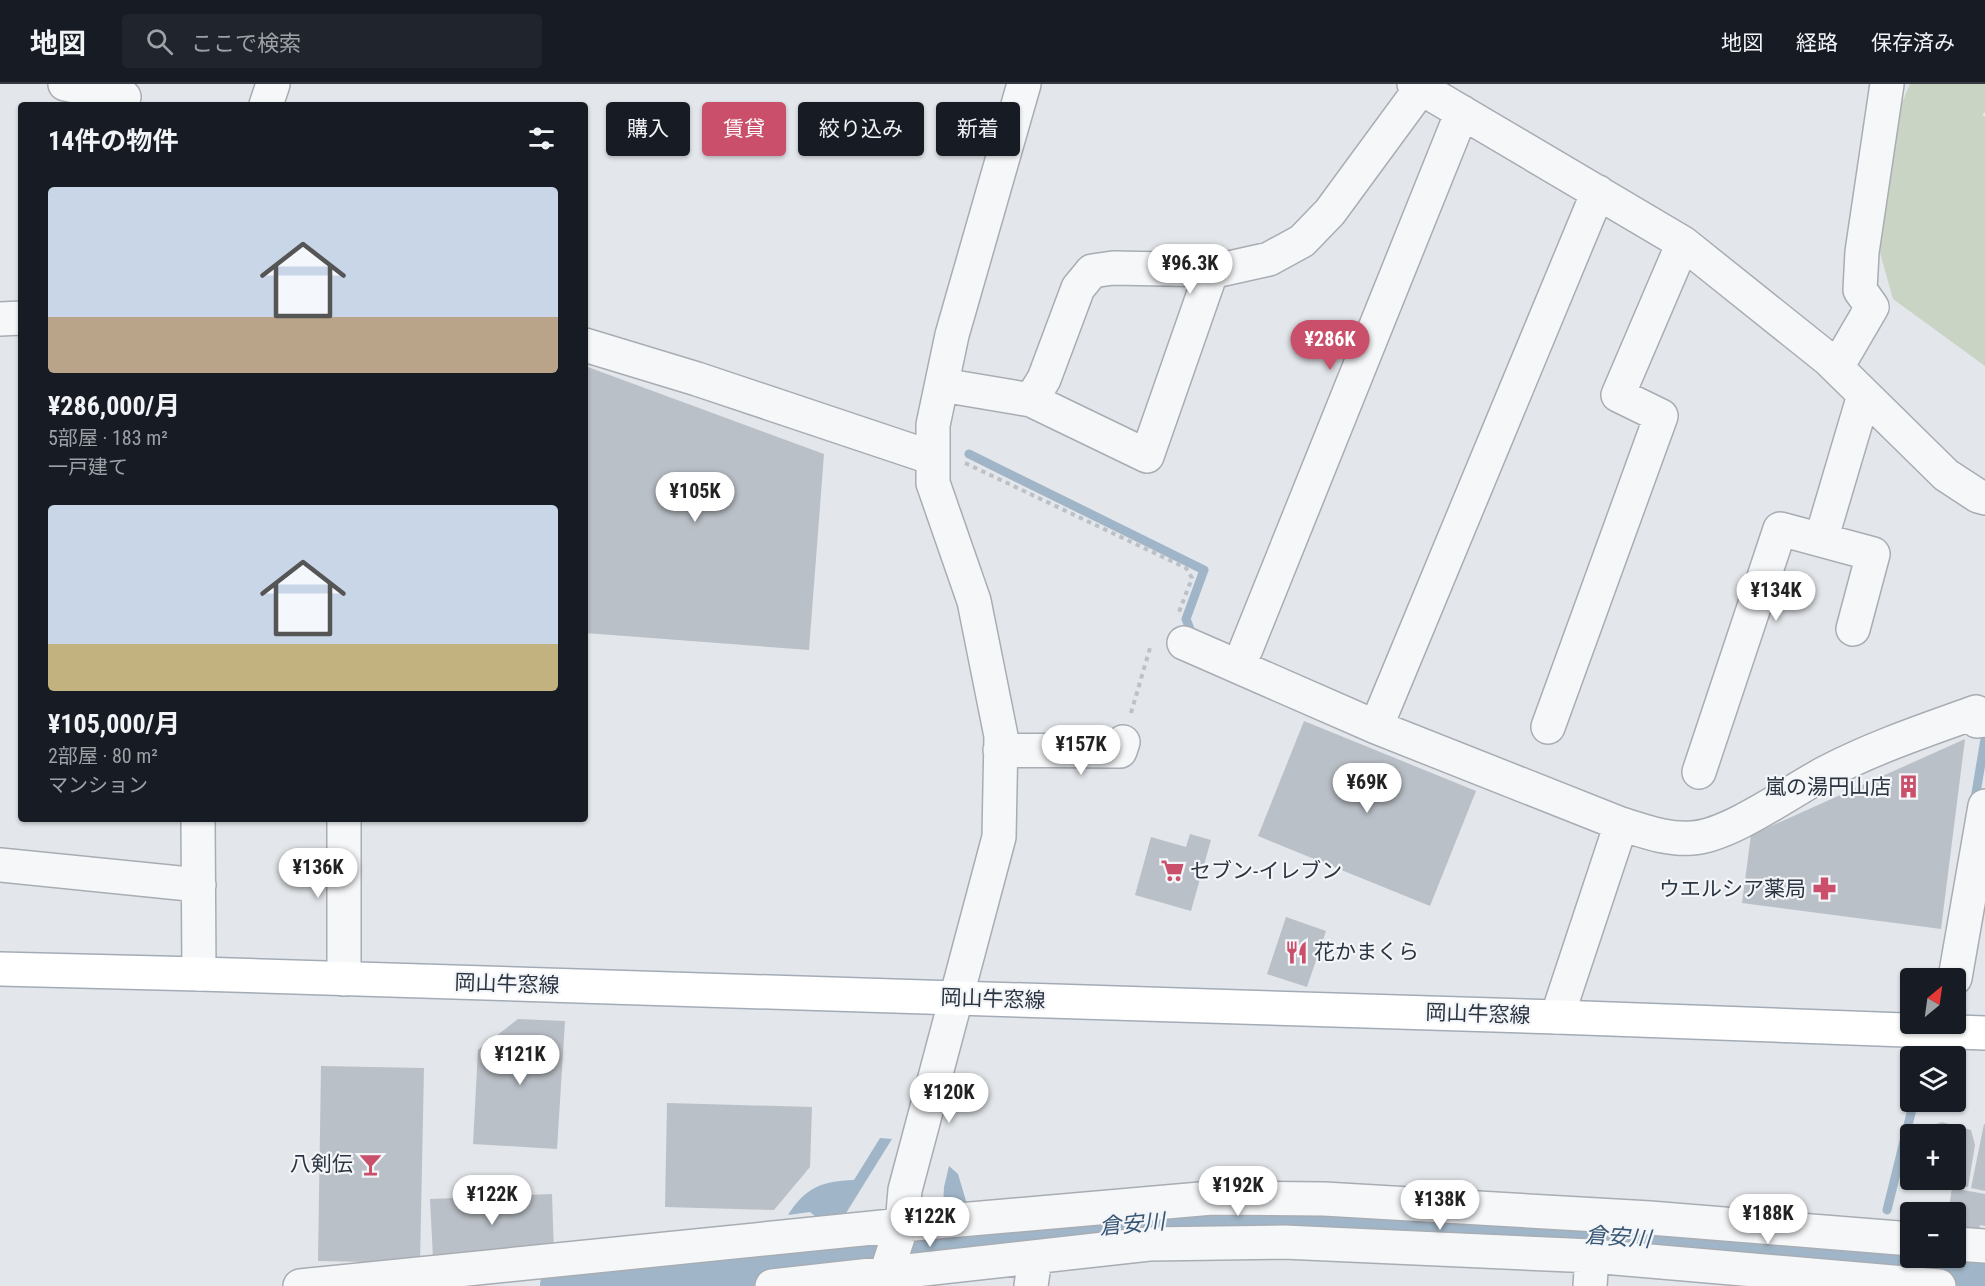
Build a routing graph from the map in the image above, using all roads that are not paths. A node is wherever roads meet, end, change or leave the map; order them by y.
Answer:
1 (273, 84) edge
2 (1024, 84) edge
3 (1887, 84) edge
4 (1417, 86) edge
5 (80, 93) edge
6 (124, 97) dead end
7 (267, 102) edge
8 (1462, 112) junction
9 (1598, 192) junction
10 (1683, 243) junction
11 (1212, 270) junction
12 (18, 318) edge
13 (0, 319) edge
14 (588, 346) edge
15 (1837, 367) junction
16 (942, 385) junction
17 (1864, 395) junction
18 (1031, 400) junction
19 (933, 458) junction
20 (1985, 498) edge
21 (1821, 540) junction
22 (1853, 629) dead end
23 (1184, 643) road end
24 (1246, 649) dead end
25 (1983, 720) edge
26 (1379, 721) junction
27 (1548, 727) dead end
28 (1123, 742) road end
29 (1000, 750) junction
30 (1699, 772) dead end
31 (1985, 806) edge
32 (198, 822) edge
33 (344, 822) edge
34 (1621, 824) junction
35 (0, 865) edge
36 (199, 885) junction
37 (1957, 968) edge
38 (0, 969) edge
39 (199, 974) junction
40 (344, 979) junction
41 (956, 998) junction
42 (1557, 1017) junction
43 (1900, 1026) edge
44 (1966, 1030) edge
45 (1985, 1033) edge
46 (1900, 1238) edge
47 (1966, 1245) edge
48 (1985, 1246) edge
49 (892, 1257) edge
50 (1591, 1271) edge
51 (1033, 1272) edge
52 (1900, 1284) edge
53 (300, 1286) edge
54 (772, 1286) edge
55 (1940, 1286) edge

1 - 7 street
2 - 16 street
3 - 15 street
4 - 8 street
4 - 11 street
5 - 6 street
8 - 9 street
8 - 24 street
9 - 10 street
9 - 26 street
10 - 15 street
10 - 27 street
11 - 18 street
11 - 18 street
12 - 13 street
14 - 19 street
15 - 17 street
16 - 18 street
16 - 19 street
17 - 20 street
17 - 21 street
19 - 29 street
21 - 22 street
21 - 30 street
23 - 26 street
25 - 34 street
26 - 34 street
28 - 29 street
29 - 41 street
31 - 37 street
32 - 36 street
33 - 40 street
34 - 42 street
35 - 36 street
36 - 39 street
38 - 39 main road, 岡山牛窓線
39 - 40 main road, 岡山牛窓線
40 - 41 main road, 岡山牛窓線
41 - 42 main road, 岡山牛窓線
41 - 49 street
42 - 43 main road, 岡山牛窓線
44 - 45 main road, 岡山牛窓線
46 - 49 street
47 - 48 street
49 - 51 street
49 - 53 street
49 - 54 street
50 - 51 street
50 - 52 street
52 - 55 street

